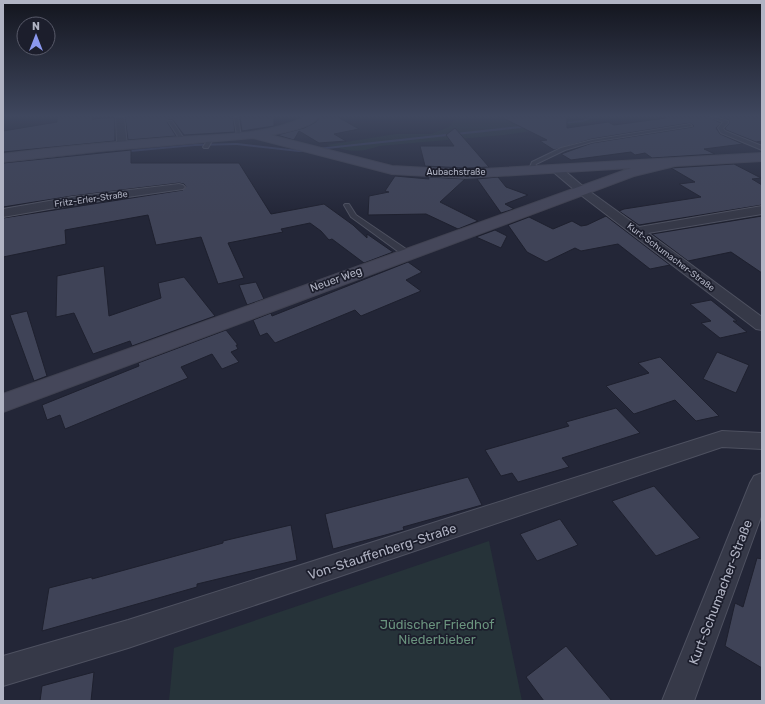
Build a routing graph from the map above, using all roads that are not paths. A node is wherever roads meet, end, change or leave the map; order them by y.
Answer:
1 (78, 150) edge
2 (316, 150) edge
3 (561, 150) edge
4 (762, 157) edge
5 (3, 158) edge
6 (671, 163) junction
7 (555, 168) junction
8 (532, 169) junction
9 (178, 187) dead end
10 (581, 190) junction
11 (347, 205) dead end
12 (762, 210) edge
13 (3, 214) edge
14 (637, 231) junction
15 (406, 253) junction
16 (760, 321) edge
17 (3, 403) edge
18 (762, 441) edge
19 (759, 496) edge
20 (3, 671) edge
21 (678, 701) edge

1 - 5 street, Aubachstraße
2 - 8 street, Aubachstraße
3 - 8 lane
4 - 6 street, Aubachstraße
6 - 7 street, Aubachstraße
6 - 10 street, Neuer Weg
7 - 8 street, Aubachstraße
7 - 10 street
9 - 13 street, Fritz-Erler-Straße
10 - 14 street, Kurt-Schumacher-Straße
10 - 15 street, Neuer Weg
11 - 15 lane
12 - 14 street
14 - 16 street, Kurt-Schumacher-Straße
15 - 17 street, Neuer Weg
18 - 20 street, Von-Stauffenberg-Straße
19 - 21 street, Kurt-Schumacher-Straße

